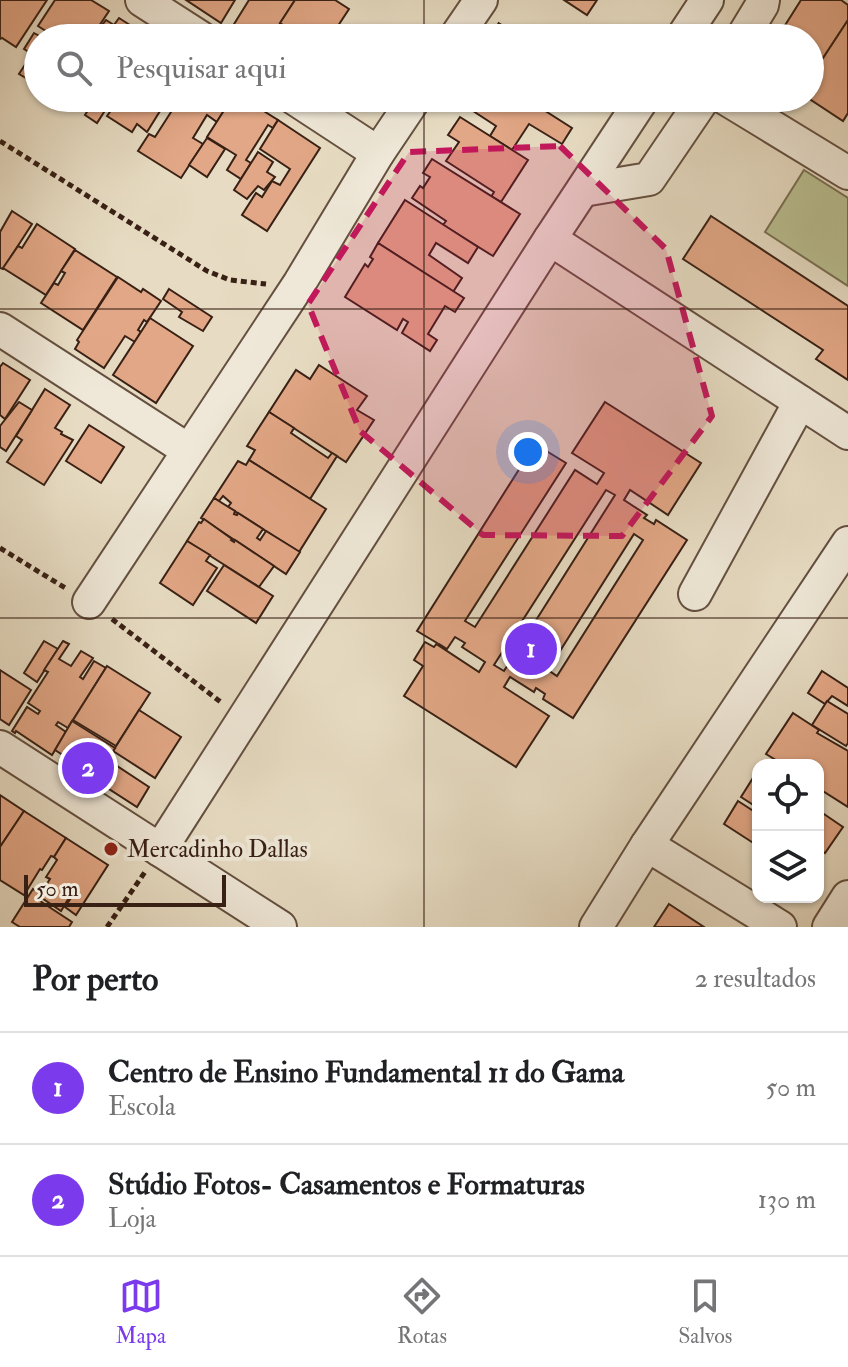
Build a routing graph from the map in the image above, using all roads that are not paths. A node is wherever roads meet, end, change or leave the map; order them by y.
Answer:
1 (142, 0) edge
2 (481, 0) edge
3 (707, 0) edge
4 (763, 0) edge
5 (179, 24) edge
6 (465, 24) edge
7 (691, 24) edge
8 (750, 24) edge
9 (315, 112) edge
10 (406, 112) edge
11 (634, 112) edge
12 (694, 112) edge
13 (748, 112) edge
14 (378, 153) junction
15 (848, 173) edge
16 (583, 190) junction
17 (550, 239) junction
18 (0, 329) edge
19 (800, 402) junction
20 (848, 433) edge
21 (188, 450) junction
22 (848, 543) edge
23 (695, 594) dead end
24 (89, 602) road end
25 (0, 747) edge
26 (647, 845) junction
27 (160, 850) junction
28 (848, 897) edge
29 (280, 927) edge
30 (596, 927) edge
31 (780, 927) edge
32 (829, 927) edge

1 - 5 street
2 - 6 street
3 - 7 street
4 - 8 street
9 - 14 street
10 - 14 street
11 - 16 street
12 - 16 street
13 - 15 street
14 - 21 street
16 - 17 street
17 - 19 street
17 - 27 street
18 - 21 street
19 - 20 street
19 - 23 street
21 - 24 street
22 - 26 street
25 - 27 street
26 - 30 street
26 - 31 street
27 - 29 street
28 - 32 street

